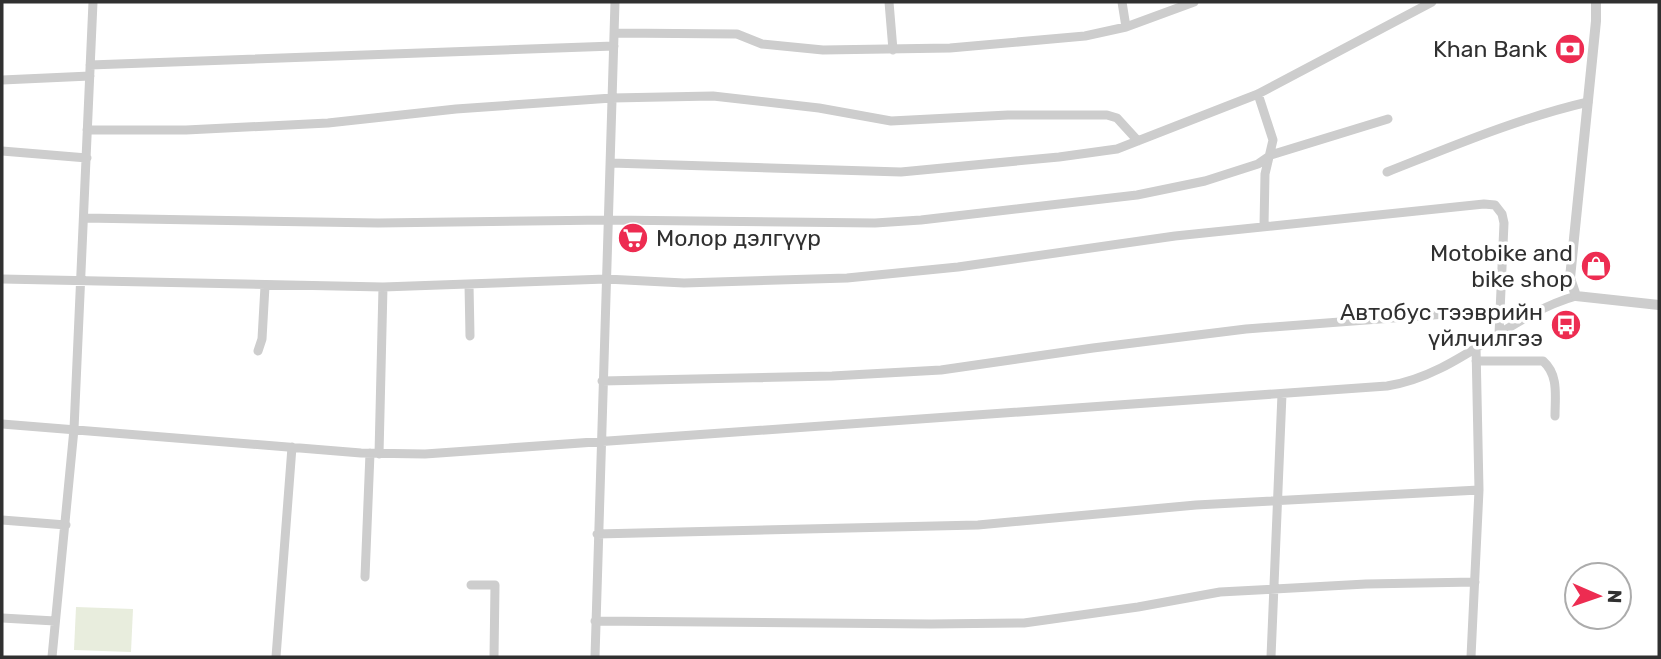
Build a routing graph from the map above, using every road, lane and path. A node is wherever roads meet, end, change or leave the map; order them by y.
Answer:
1 (93, 2) edge
2 (615, 2) edge
3 (889, 2) edge
4 (1122, 2) edge
5 (1194, 2) edge
6 (1432, 2) edge
7 (1596, 2) edge
8 (1126, 27) junction
9 (614, 33) junction
10 (614, 46) junction
11 (893, 50) junction
12 (90, 71) junction
13 (2, 80) edge
14 (1258, 94) junction
15 (612, 98) junction
16 (1588, 102) junction
17 (1388, 119) dead end
18 (87, 130) junction
19 (1138, 141) junction
20 (2, 151) edge
21 (1271, 155) junction
22 (87, 158) junction
23 (611, 163) junction
24 (1387, 172) dead end
25 (84, 218) junction
26 (608, 220) junction
27 (1264, 226) junction
28 (2, 279) edge
29 (606, 279) junction
30 (82, 280) junction
31 (469, 284) junction
32 (265, 286) junction
33 (383, 288) junction
34 (1576, 296) junction
35 (1659, 305) edge
36 (1499, 310) junction
37 (1499, 334) junction
38 (470, 336) dead end
39 (1476, 347) junction
40 (258, 351) dead end
41 (1476, 361) junction
42 (602, 381) junction
43 (1282, 394) junction
44 (1555, 416) dead end
45 (2, 424) edge
46 (74, 429) junction
47 (600, 441) junction
48 (292, 447) junction
49 (374, 453) junction
50 (1479, 490) junction
51 (1276, 499) junction
52 (2, 520) edge
53 (66, 525) junction
54 (597, 534) junction
55 (365, 577) dead end
56 (1475, 582) junction
57 (471, 585) dead end
58 (1272, 590) junction
59 (2, 618) edge
60 (55, 621) junction
61 (595, 621) junction
62 (52, 657) edge
63 (276, 657) edge
64 (494, 657) edge
65 (595, 657) edge
66 (1270, 657) edge
67 (1471, 657) edge

1 - 12 street
2 - 9 street
3 - 11 street
4 - 8 street
5 - 8 street
6 - 14 street
7 - 16 street
8 - 11 street
9 - 10 street
9 - 11 street
10 - 12 street
10 - 15 street
12 - 13 street
12 - 18 street
14 - 19 street
14 - 21 street
15 - 18 street
15 - 19 street
15 - 23 street
16 - 24 street
16 - 34 street
17 - 21 street
18 - 22 street
19 - 23 street
20 - 22 street
21 - 26 street
21 - 27 street
22 - 25 street
23 - 26 street
25 - 26 street
25 - 30 street
26 - 29 street
27 - 29 street
27 - 36 street
28 - 30 street
29 - 31 street
29 - 42 street
30 - 32 street
30 - 46 street
31 - 33 street
31 - 38 street
32 - 33 street
32 - 40 street
33 - 49 street
34 - 35 street
34 - 37 street
36 - 37 street
36 - 42 street
37 - 39 street
39 - 41 street
39 - 43 street
41 - 44 street
41 - 50 street
42 - 47 street
43 - 47 street
43 - 51 street
45 - 46 street
46 - 48 street
46 - 53 street
47 - 49 street
47 - 54 street
48 - 49 street
48 - 63 street
49 - 55 street
50 - 51 street
50 - 56 street
51 - 54 street
51 - 58 street
52 - 53 street
53 - 60 street
54 - 61 street
56 - 58 street
56 - 67 street
57 - 64 street
58 - 61 street
58 - 66 street
59 - 60 street
60 - 62 street
61 - 65 street

